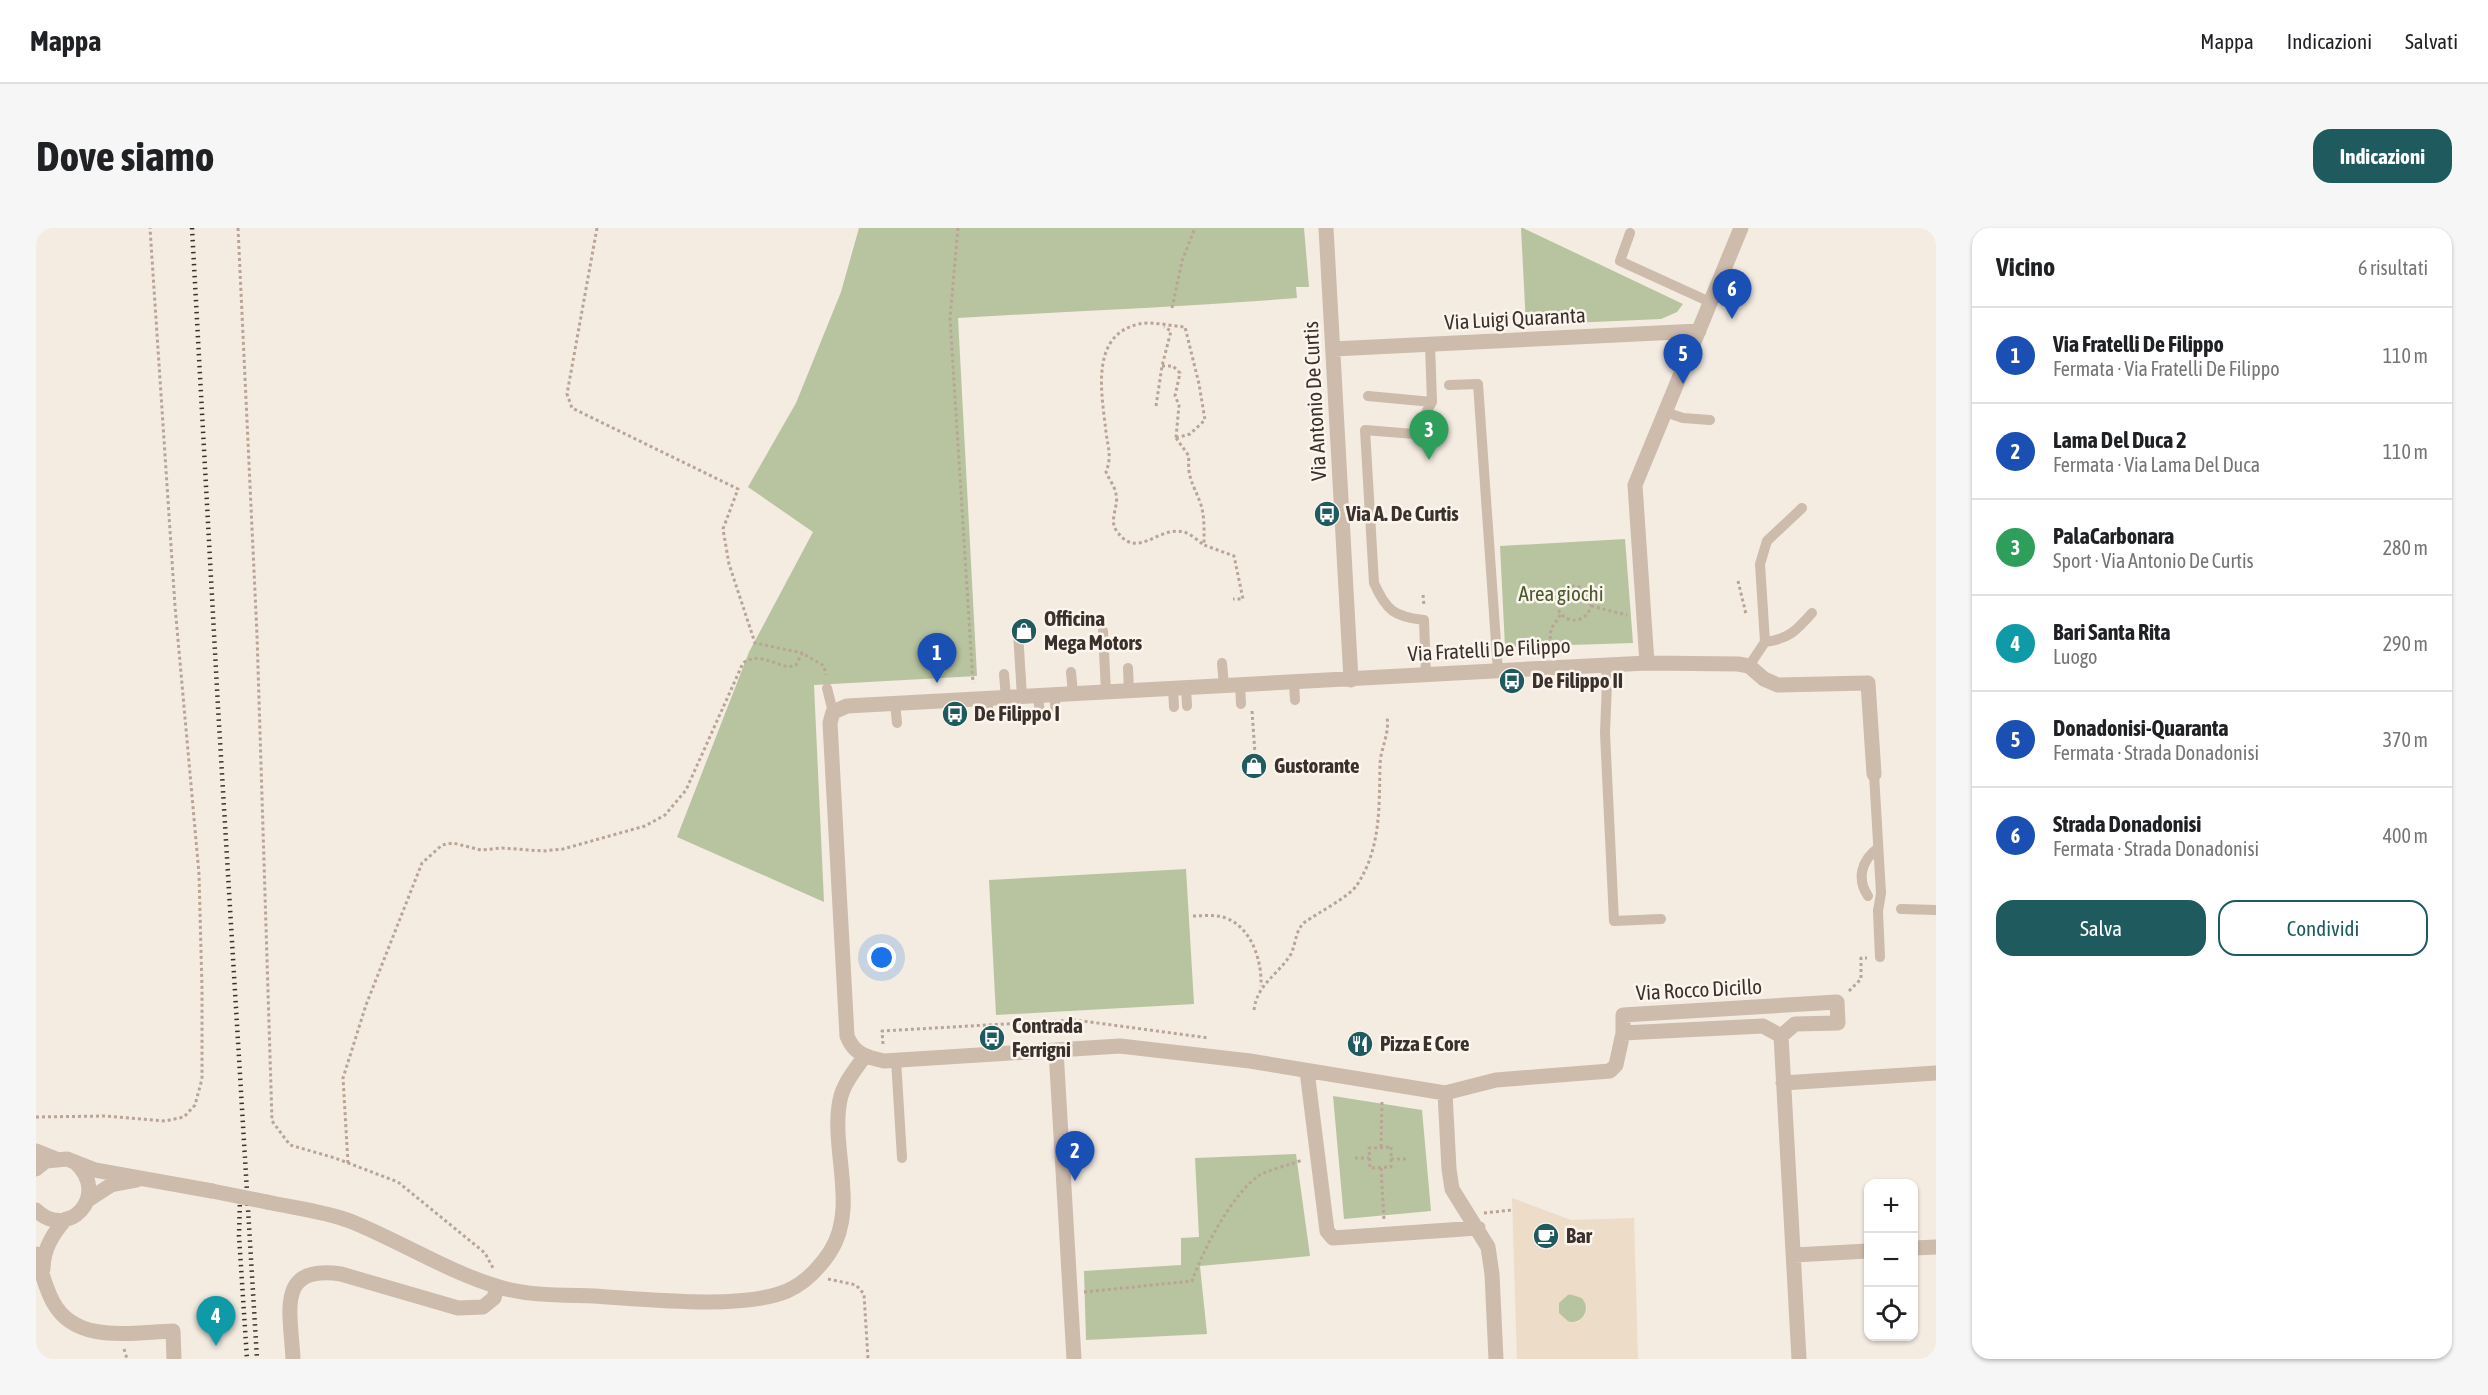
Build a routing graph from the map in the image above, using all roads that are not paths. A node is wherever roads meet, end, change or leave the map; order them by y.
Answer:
1 (1326, 228) edge
2 (1741, 228) edge
3 (1630, 233) dead end
4 (1710, 302) junction
5 (1699, 331) junction
6 (1430, 344) junction
7 (1333, 349) junction
8 (1449, 385) dead end
9 (1368, 396) dead end
10 (1432, 402) junction
11 (1665, 412) junction
12 (1710, 420) dead end
13 (1802, 508) dead end
14 (1812, 613) dead end
15 (1027, 631) dead end
16 (1102, 631) dead end
17 (1765, 642) junction
18 (1222, 663) dead end
19 (1647, 663) junction
20 (1605, 665) junction
21 (1749, 666) junction
22 (1128, 668) dead end
23 (1498, 671) junction
24 (1071, 672) dead end
25 (1004, 674) dead end
26 (1426, 675) junction
27 (1351, 680) junction
28 (1294, 682) junction
29 (1245, 685) junction
30 (1224, 686) junction
31 (827, 688) road end
32 (1180, 688) junction
33 (1129, 690) junction
34 (1106, 692) junction
35 (1073, 694) junction
36 (1054, 695) junction
37 (1038, 696) junction
38 (1022, 697) junction
39 (1006, 698) junction
40 (981, 699) junction
41 (1295, 700) dead end
42 (895, 704) junction
43 (1241, 704) dead end
44 (1188, 706) dead end
45 (1174, 707) dead end
46 (833, 712) junction
47 (1056, 713) dead end
48 (1040, 714) dead end
49 (989, 717) dead end
50 (897, 723) dead end
51 (1874, 774) joint
52 (1878, 848) junction
53 (1868, 896) dead end
54 (1901, 909) dead end
55 (1936, 910) edge
56 (1661, 919) dead end
57 (1880, 957) dead end
58 (1623, 1033) junction
59 (1781, 1036) junction
60 (1056, 1050) junction
61 (864, 1057) junction
62 (890, 1061) junction
63 (1306, 1071) junction
64 (1936, 1073) edge
65 (1783, 1083) junction
66 (1445, 1093) junction
67 (36, 1151) edge
68 (902, 1158) dead end
69 (56, 1159) junction
70 (76, 1163) junction
71 (36, 1169) edge
72 (156, 1180) junction
73 (88, 1200) junction
74 (36, 1210) edge
75 (66, 1219) junction
76 (1478, 1228) junction
77 (1936, 1247) edge
78 (1918, 1248) edge
79 (1864, 1251) edge
80 (36, 1254) edge
81 (1794, 1255) junction
82 (44, 1278) junction
83 (497, 1287) junction
84 (174, 1359) edge
85 (293, 1359) edge
86 (1074, 1359) edge
87 (1496, 1359) edge
88 (1799, 1359) edge

1 - 7 street, Via Antonio De Curtis
2 - 4 street
3 - 4 lane
4 - 5 street
5 - 6 street, Via Luigi Quaranta
5 - 11 street
6 - 7 street, Via Luigi Quaranta
6 - 10 lane
7 - 27 street, Via Antonio De Curtis
8 - 23 lane
9 - 10 lane
10 - 26 lane
11 - 12 lane
11 - 19 street
13 - 17 lane
14 - 17 lane
15 - 38 lane
16 - 34 lane
17 - 21 lane
18 - 30 lane
19 - 20 street, Via Fratelli De Filippo
19 - 21 street, Via Fratelli De Filippo
20 - 23 street, Via Fratelli De Filippo
20 - 56 lane
21 - 51 street
22 - 33 lane
23 - 26 street, Via Fratelli De Filippo
24 - 35 lane
25 - 39 lane
26 - 27 street, Via Fratelli De Filippo
27 - 28 street, Via Fratelli De Filippo
28 - 29 street, Via Fratelli De Filippo
28 - 41 lane
29 - 30 street, Via Fratelli De Filippo
29 - 43 lane
30 - 32 street, Via Fratelli De Filippo
31 - 46 lane
32 - 33 street, Via Fratelli De Filippo
32 - 44 lane
32 - 45 lane
33 - 34 street, Via Fratelli De Filippo
34 - 35 street, Via Fratelli De Filippo
35 - 36 street, Via Fratelli De Filippo
36 - 37 street, Via Fratelli De Filippo
36 - 47 lane
37 - 38 street, Via Fratelli De Filippo
37 - 48 lane
38 - 39 street, Via Fratelli De Filippo
39 - 40 street, Via Fratelli De Filippo
40 - 42 street, Via Fratelli De Filippo
40 - 49 lane
42 - 46 street, Via Fratelli De Filippo
42 - 50 lane
46 - 61 street
51 - 52 lane
52 - 53 lane
52 - 57 lane, bridge
54 - 55 lane
58 - 59 street, Via Rocco Dicillo
58 - 59 street, Via Rocco Dicillo
58 - 66 street
59 - 65 street
60 - 62 street
60 - 63 street
60 - 86 street
61 - 62 street
61 - 83 street
62 - 68 lane
63 - 66 street
63 - 76 street
64 - 65 street
65 - 81 street
66 - 76 street
67 - 69 street
69 - 70 street
69 - 71 street
70 - 72 street
70 - 73 street
72 - 73 street
72 - 83 street, bridge
73 - 75 street
74 - 75 street
75 - 82 street
76 - 87 street
77 - 78 street
79 - 81 street
80 - 82 street
81 - 88 street
82 - 84 street
83 - 85 street

